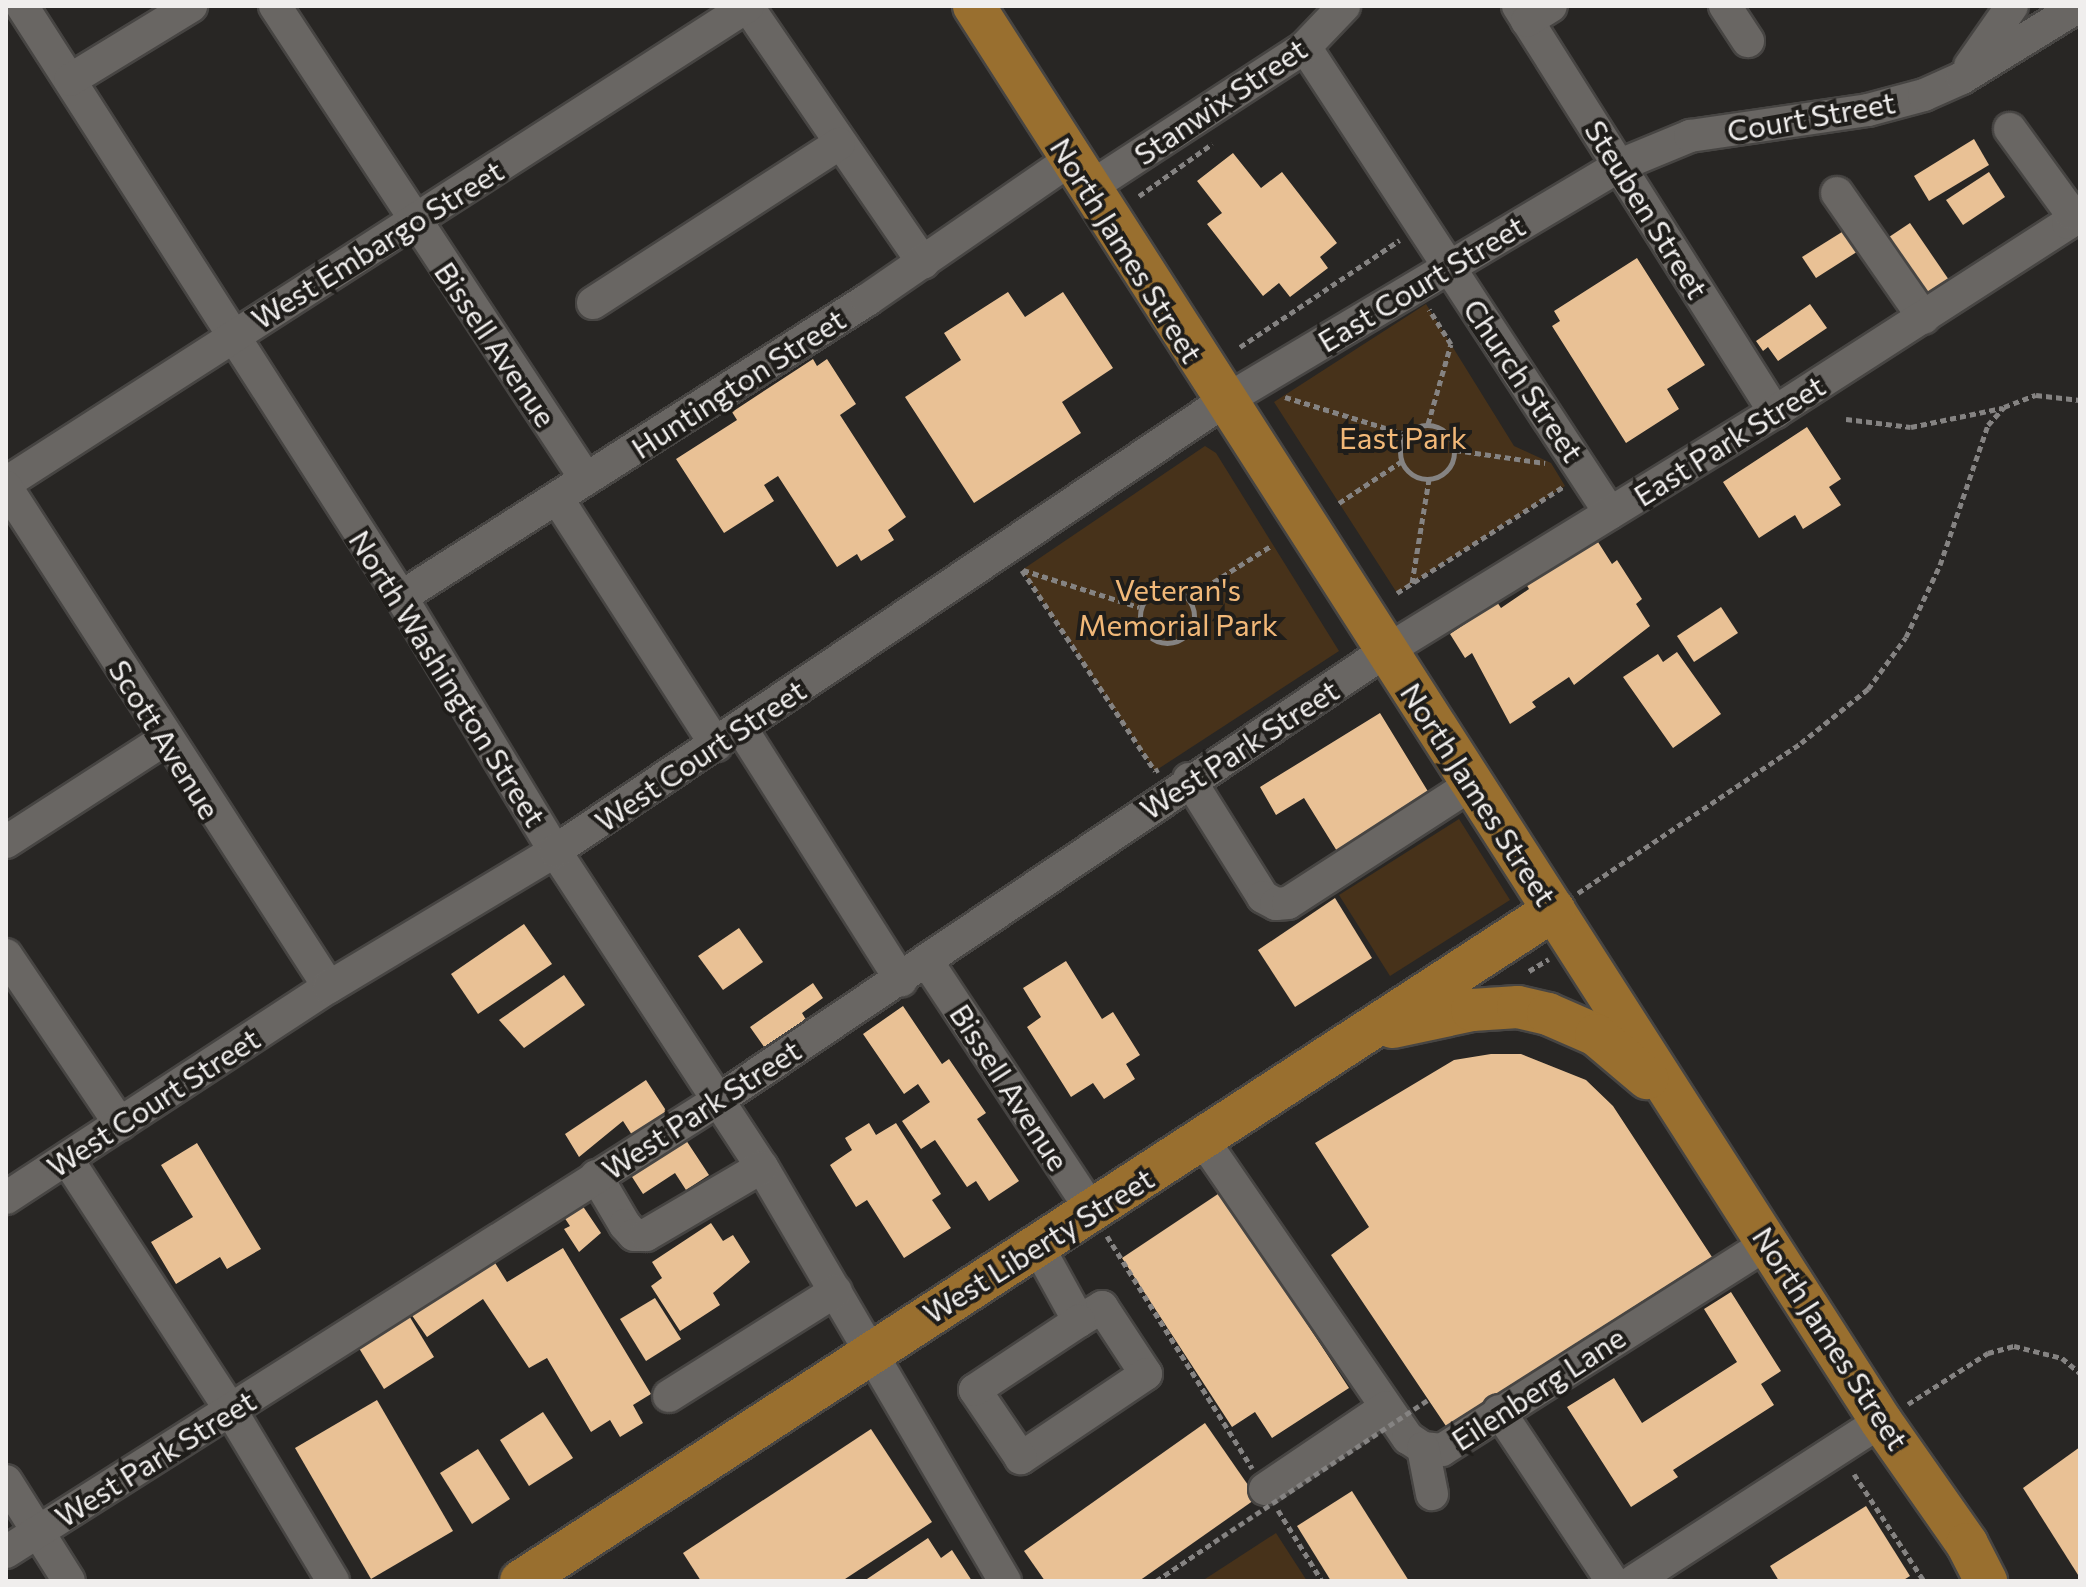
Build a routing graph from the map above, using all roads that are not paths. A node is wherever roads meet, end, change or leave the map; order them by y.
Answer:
1 (22, 6) edge
2 (191, 6) edge
3 (275, 6) edge
4 (748, 6) edge
5 (974, 6) edge
6 (1344, 6) edge
7 (1725, 6) edge
8 (2012, 6) edge
9 (2079, 6) edge
10 (1532, 11) edge
11 (1748, 41) dead end
12 (1305, 47) junction
13 (1962, 78) junction
14 (70, 80) junction
15 (2010, 129) dead end
16 (839, 144) junction
17 (1620, 165) junction
18 (1079, 174) junction
19 (1837, 193) dead end
20 (415, 223) junction
21 (923, 263) junction
22 (1449, 264) junction
23 (593, 303) dead end
24 (1924, 318) junction
25 (233, 335) junction
26 (1223, 402) junction
27 (1775, 412) junction
28 (586, 479) junction
29 (6, 485) edge
30 (557, 498) junction
31 (1610, 513) junction
32 (401, 597) junction
33 (1386, 651) junction
34 (728, 736) junction
35 (165, 739) junction
36 (1189, 779) junction
37 (1475, 782) junction
38 (6, 842) edge
39 (555, 851) junction
40 (1554, 910) junction
41 (6, 955) edge
42 (928, 963) junction
43 (901, 980) junction
44 (329, 987) junction
45 (1368, 1032) junction
46 (717, 1101) junction
47 (120, 1124) junction
48 (1692, 1124) junction
49 (1203, 1140) junction
50 (67, 1159) junction
51 (762, 1167) junction
52 (596, 1176) junction
53 (6, 1198) edge
54 (1092, 1211) junction
55 (1770, 1242) junction
56 (1037, 1245) junction
57 (836, 1291) junction
58 (1079, 1321) junction
59 (873, 1350) junction
60 (669, 1396) dead end
61 (1386, 1407) junction
62 (231, 1411) junction
63 (1499, 1411) junction
64 (1881, 1421) junction
65 (1423, 1448) junction
66 (6, 1481) edge
67 (1265, 1489) road end
68 (1432, 1494) dead end
69 (37, 1532) junction
70 (6, 1552) edge
71 (69, 1581) edge
72 (333, 1581) edge
73 (521, 1581) edge
74 (1005, 1581) edge
75 (1612, 1581) edge
76 (1634, 1581) edge
77 (1986, 1581) edge

1 - 14 street, North Washington Street
2 - 14 street
3 - 20 street, Bissell Avenue
4 - 16 street
4 - 20 street, West Embargo Street
5 - 18 main road, North James Street
6 - 12 street, Stanwix Street
7 - 11 street
8 - 13 street
9 - 13 street, Court Street
10 - 17 street, Steuben Street
12 - 18 street, Stanwix Street
12 - 22 street, Church Street
13 - 17 street, Court Street
14 - 25 street, North Washington Street
15 - 24 street, East Park Street
16 - 21 street
16 - 23 street
17 - 22 street, East Court Street
17 - 27 street, Steuben Street
18 - 21 street, Huntington Street
18 - 26 main road, North James Street
19 - 24 street
20 - 25 street, West Embargo Street
20 - 28 street, Bissell Avenue
21 - 28 street, Huntington Street
22 - 26 street, East Court Street
22 - 31 street, Church Street
24 - 27 street, East Park Street
25 - 29 street, West Embargo Street
25 - 32 street, North Washington Street
26 - 33 main road, North James Street
26 - 34 street, West Court Street
27 - 31 street, East Park Street
28 - 30 street, Huntington Street
29 - 35 street, Scott Avenue
30 - 32 street, Huntington Street
30 - 34 street
31 - 33 street, East Park Street
32 - 39 street, North Washington Street
33 - 36 street, West Park Street
33 - 37 main road, North James Street
34 - 39 street, West Court Street
34 - 43 street
35 - 38 street
35 - 44 street, Scott Avenue
36 - 37 street
36 - 42 street, West Park Street
37 - 40 main road, North James Street
39 - 44 street, West Court Street
39 - 46 street, North Washington Street
40 - 45 main road, West Liberty Street
40 - 48 main road, North James Street
41 - 47 street
42 - 43 street, West Park Street
42 - 54 street, Bissell Avenue
43 - 46 street, West Park Street
44 - 47 street, West Court Street
45 - 48 main road
45 - 49 main road, West Liberty Street
46 - 51 street, North Washington Street
46 - 52 street, West Park Street
47 - 50 street, West Court Street
48 - 55 main road, North James Street
49 - 54 main road, West Liberty Street
49 - 61 street, Eilenberg Lane
50 - 53 street, West Court Street
50 - 62 street
51 - 52 street
51 - 57 street, North Washington Street
52 - 62 street, West Park Street
54 - 56 main road, West Liberty Street
55 - 63 street, Eilenberg Lane
55 - 64 main road, North James Street
56 - 58 street
56 - 59 main road, West Liberty Street
57 - 59 street, North Washington Street
57 - 60 street
58 - 58 street
59 - 73 main road, West Liberty Street
59 - 74 street, North Washington Street
61 - 65 street, Eilenberg Lane
61 - 67 street
62 - 69 street, West Park Street
62 - 72 street
63 - 65 street, Eilenberg Lane
63 - 75 street
64 - 76 street
64 - 77 main road, North James Street
65 - 68 street
66 - 69 street
69 - 70 street, West Park Street
69 - 71 street

